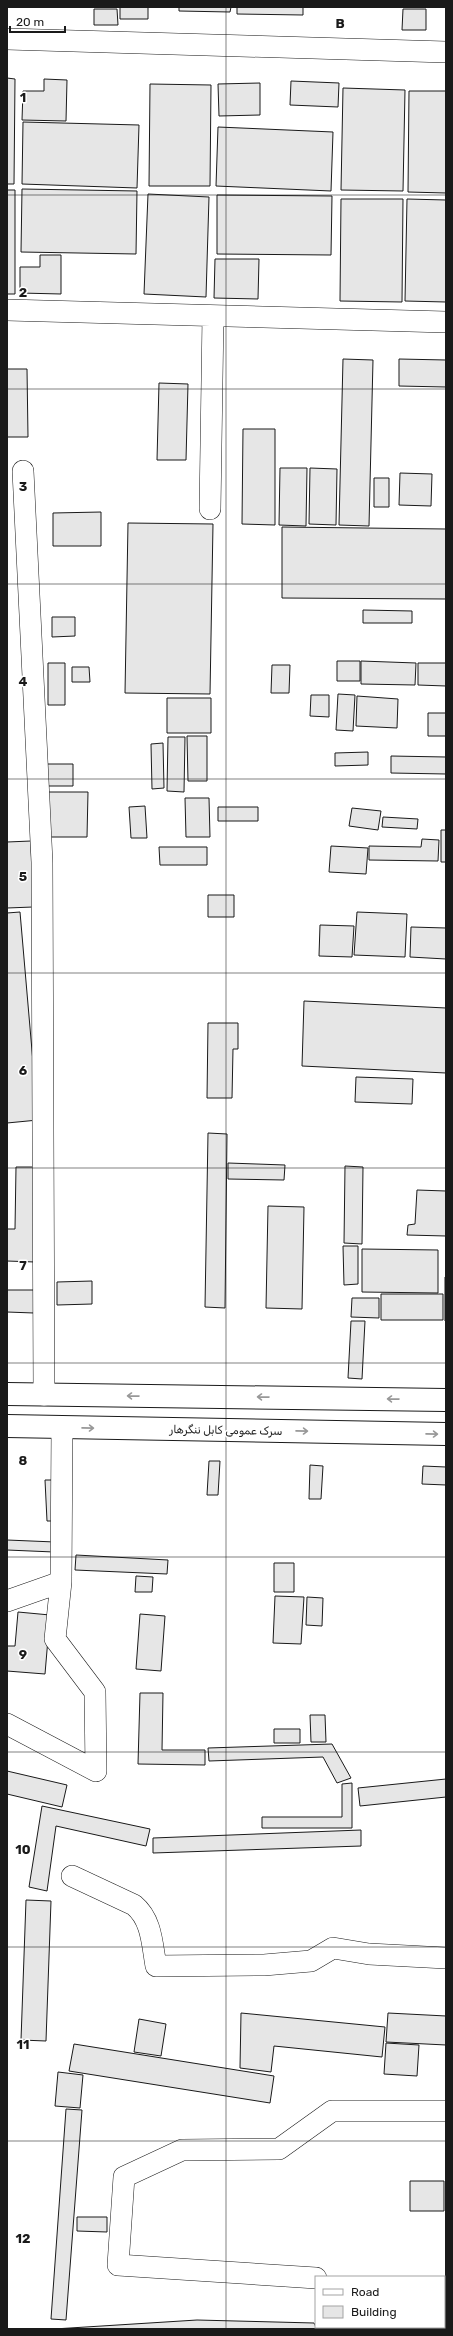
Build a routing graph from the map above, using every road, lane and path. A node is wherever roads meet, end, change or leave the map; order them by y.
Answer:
1 (7, 39) edge
2 (446, 52) edge
3 (7, 310) edge
4 (214, 316) junction
5 (446, 322) edge
6 (23, 471) dead end
7 (210, 509) dead end
8 (7, 1394) edge
9 (44, 1395) junction
10 (189, 1397) junction
11 (446, 1400) edge
12 (7, 1426) edge
13 (62, 1427) junction
14 (189, 1429) junction
15 (446, 1434) edge
16 (61, 1582) junction
17 (7, 1601) edge
18 (7, 1724) edge
19 (72, 1876) dead end
20 (446, 1958) edge
21 (446, 2110) edge
22 (315, 2278) edge

1 - 2 street
3 - 4 street
4 - 5 street
4 - 7 street
6 - 9 street
8 - 9 highway
10 -> 9 highway
11 -> 10 highway
10 - 14 highway
12 - 13 highway, سرک عمومی کابل ننگرهار
13 -> 14 highway, سرک عمومی کابل ننگرهار
13 - 16 street
14 -> 15 highway, سرک عمومی کابل ننگرهار
16 - 17 street
16 - 18 street
19 - 20 street
21 - 22 street

